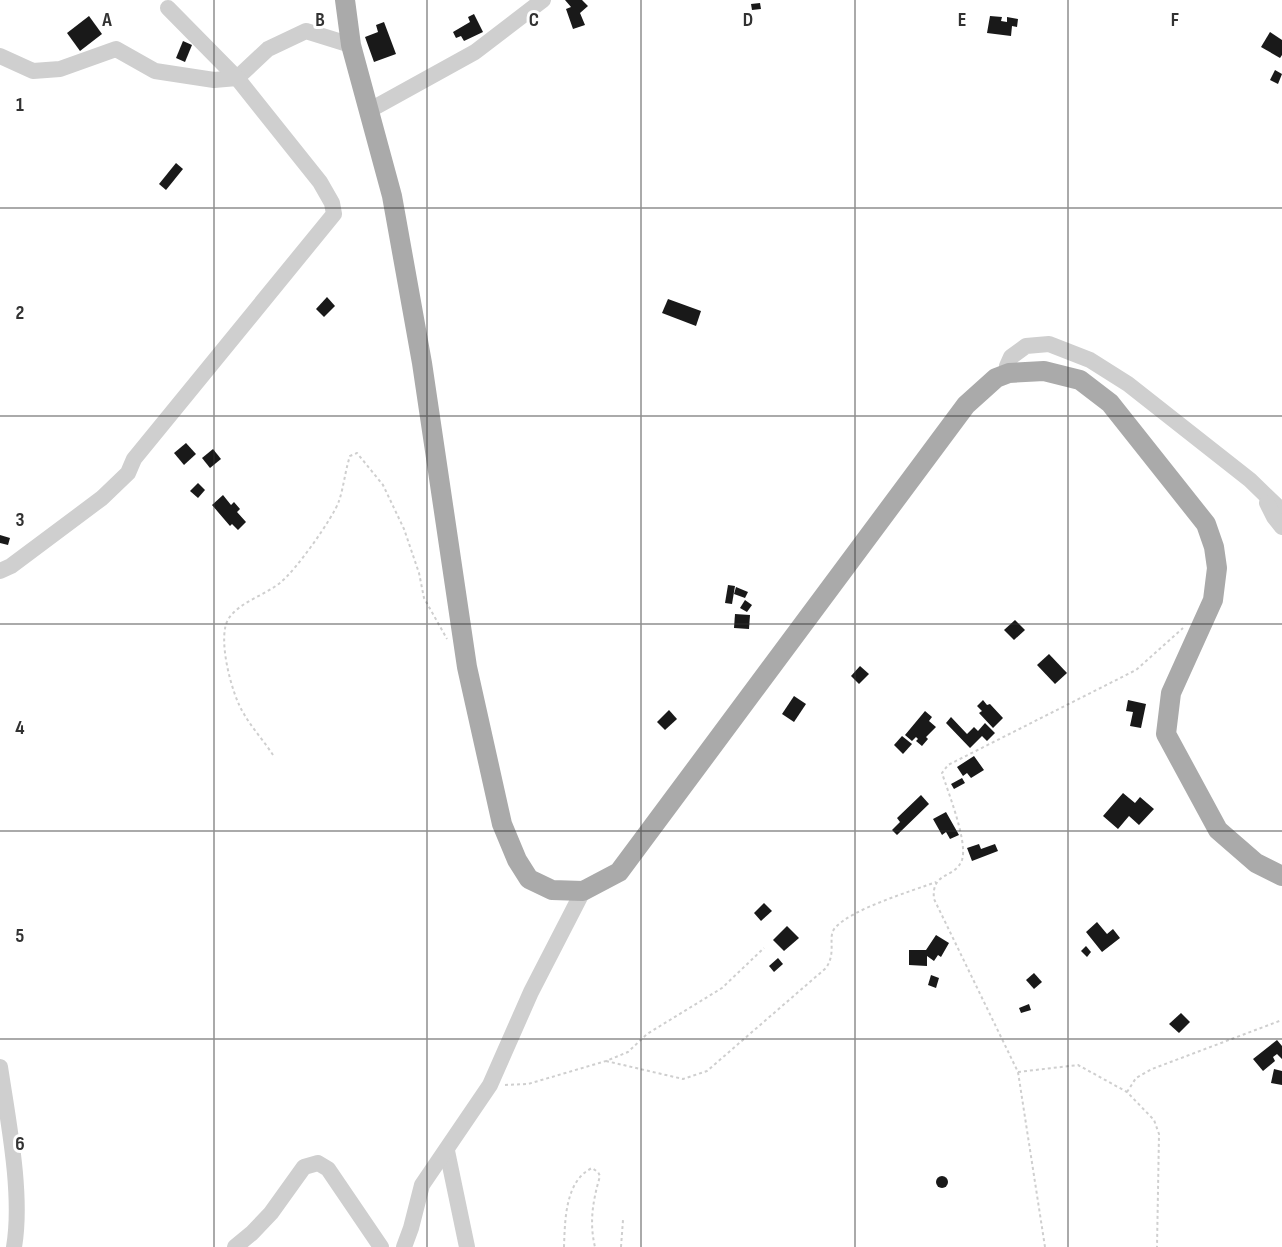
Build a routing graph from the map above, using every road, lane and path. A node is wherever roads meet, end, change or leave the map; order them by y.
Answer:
1 (345, 0) edge
2 (543, 0) edge
3 (168, 8) dead end
4 (351, 45) junction
5 (0, 56) edge
6 (237, 78) junction
7 (370, 110) junction
8 (1009, 373) junction
9 (1250, 480) junction
10 (1282, 511) edge
11 (1282, 527) edge
12 (0, 571) edge
13 (1187, 623) dead end
14 (465, 656) junction
15 (273, 755) dead end
16 (1282, 876) edge
17 (936, 882) junction
18 (583, 891) junction
19 (764, 948) dead end
20 (1282, 1020) edge
21 (606, 1061) junction
22 (0, 1067) edge
23 (1018, 1072) junction
24 (490, 1085) junction
25 (1126, 1092) junction
26 (447, 1151) junction
27 (623, 1220) dead end
28 (14, 1247) edge
29 (235, 1247) edge
30 (381, 1247) edge
31 (404, 1247) edge
32 (467, 1247) edge
33 (564, 1247) edge
34 (595, 1247) edge
35 (621, 1247) edge
36 (1045, 1247) edge
37 (1157, 1247) edge

1 - 4 main road
2 - 7 street
3 - 6 street
4 - 6 street
4 - 7 main road
5 - 6 street
6 - 12 street
7 - 14 main road
8 - 9 street
8 - 16 main road
8 - 18 main road
9 - 10 street
9 - 11 street
13 - 17 path
14 - 15 path
14 - 18 main road
17 - 21 path
17 - 23 path
18 - 24 street
19 - 21 path
20 - 25 path
21 - 24 path
22 - 28 street
23 - 25 path
23 - 36 path
24 - 26 street
25 - 37 path
26 - 31 street
26 - 32 street
27 - 35 path
29 - 30 street
33 - 34 path

